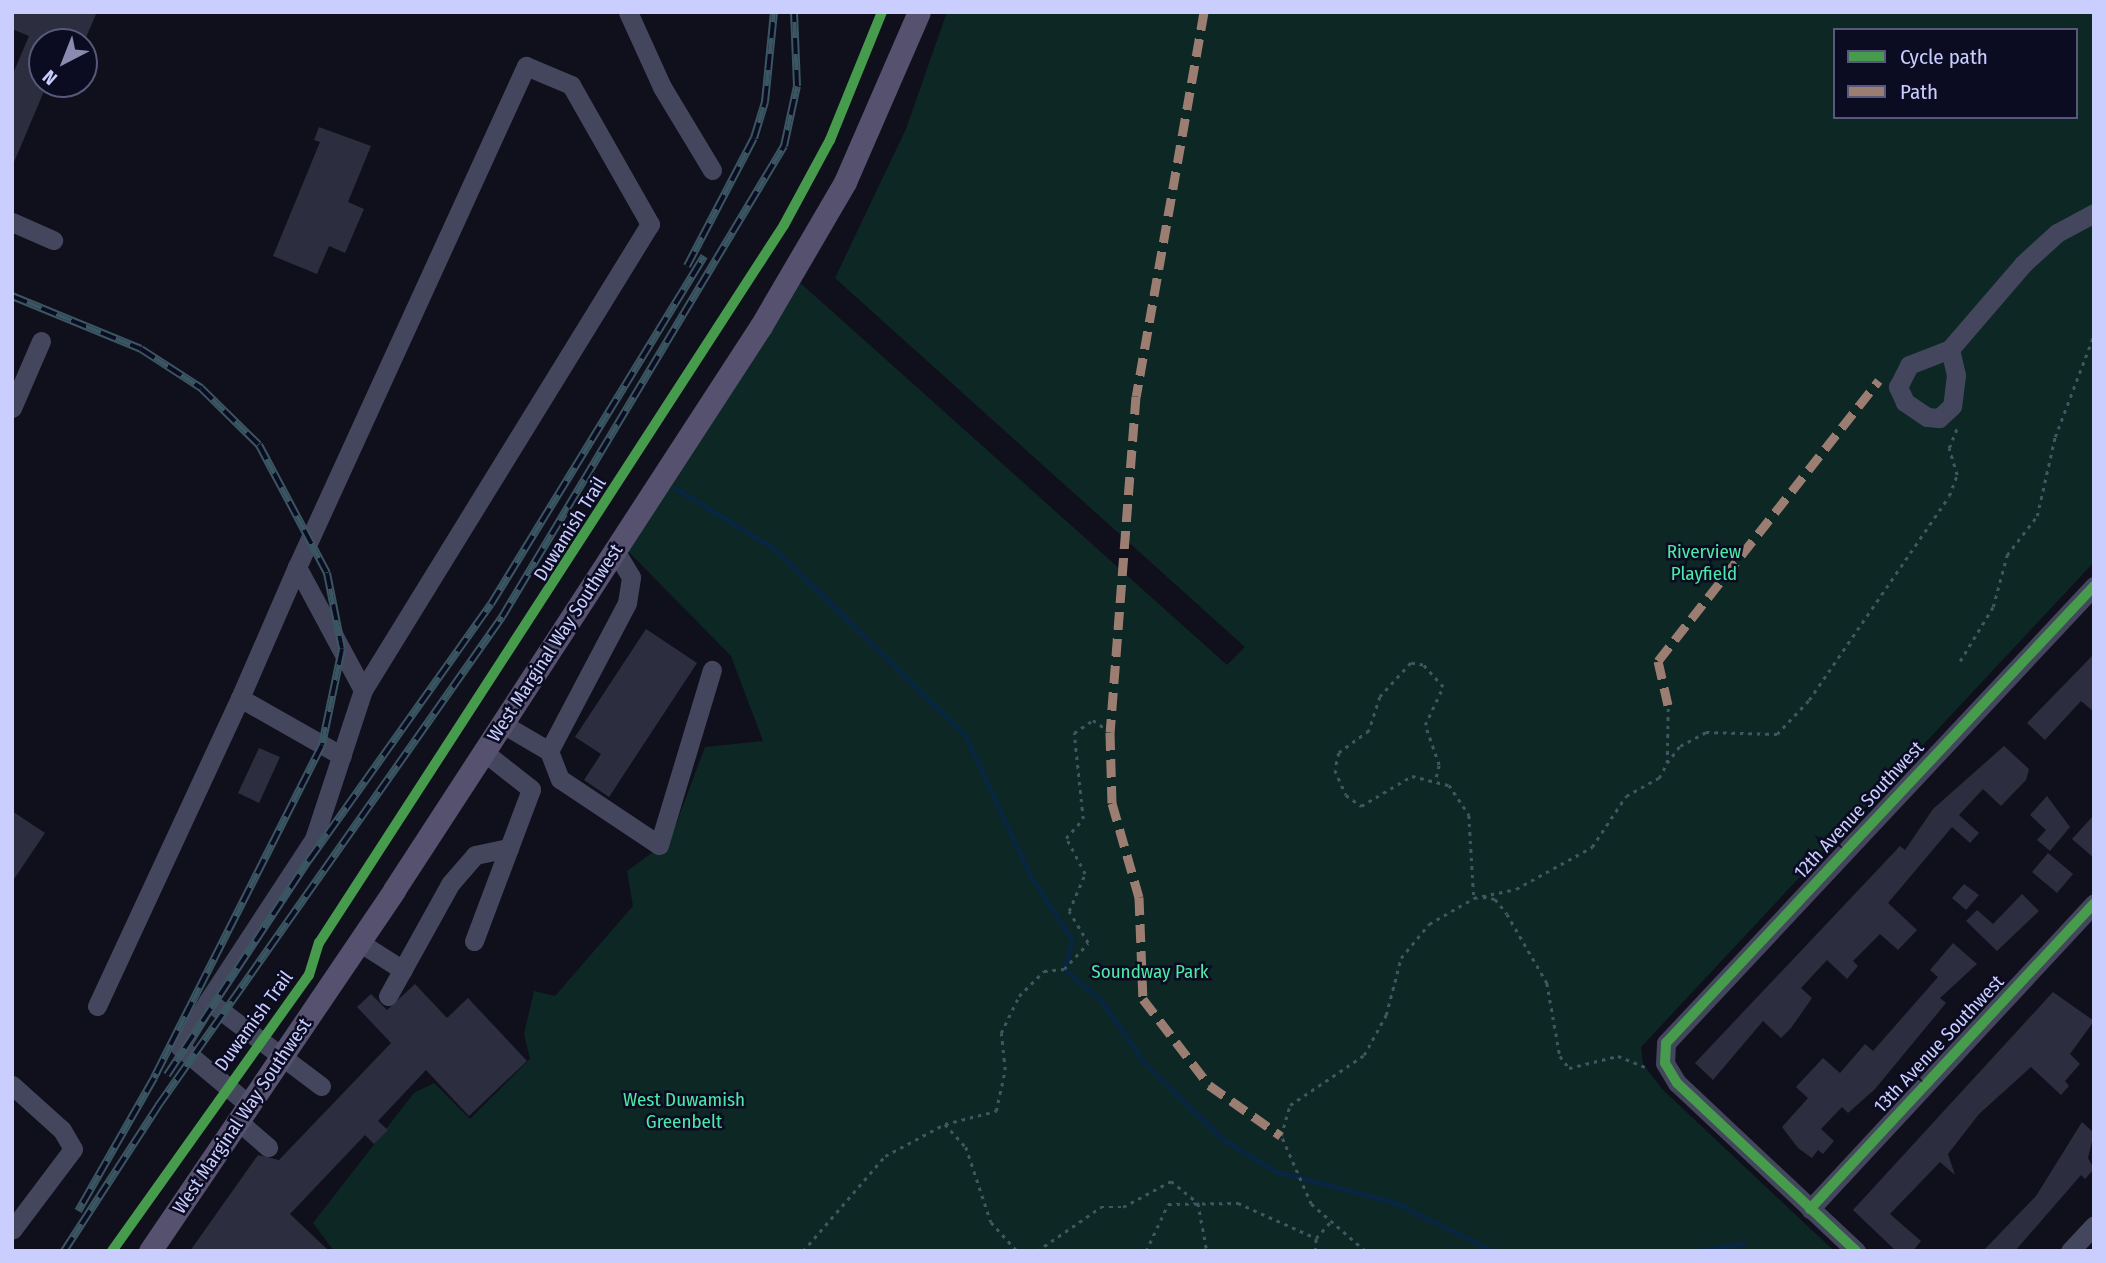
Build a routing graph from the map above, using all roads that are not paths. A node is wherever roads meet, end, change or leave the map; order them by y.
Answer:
1 (628, 12) edge
2 (919, 12) edge
3 (712, 170) dead end
4 (2094, 213) edge
5 (12, 222) edge
6 (52, 240) dead end
7 (41, 341) dead end
8 (1950, 349) dead end
9 (12, 408) edge
10 (615, 550) junction
11 (298, 567) junction
12 (2094, 586) edge
13 (712, 670) dead end
14 (363, 690) junction
15 (240, 698) junction
16 (501, 723) junction
17 (549, 751) junction
18 (484, 752) junction
19 (342, 755) junction
20 (509, 848) junction
21 (2094, 903) edge
22 (474, 941) dead end
23 (359, 942) junction
24 (403, 970) junction
25 (388, 996) dead end
26 (208, 1001) junction
27 (97, 1006) dead end
28 (284, 1054) junction
29 (12, 1085) edge
30 (321, 1086) dead end
31 (244, 1113) junction
32 (268, 1147) dead end
33 (1810, 1209) junction
34 (2094, 1225) edge
35 (12, 1230) edge
36 (150, 1251) edge
37 (1856, 1251) edge
38 (2070, 1251) edge

1 - 3 street
2 - 10 main road, West Marginal Way Southwest
4 - 8 street
5 - 6 street
7 - 9 street
10 - 16 main road, West Marginal Way Southwest
10 - 17 street
11 - 14 street
11 - 14 street
11 - 15 street
12 - 33 street, 12th Avenue Southwest
13 - 17 street
14 - 19 street
15 - 19 street
15 - 27 street
16 - 17 street
16 - 18 main road, West Marginal Way Southwest
18 - 20 street
18 - 23 main road, West Marginal Way Southwest
19 - 26 street
20 - 22 street
20 - 24 street
21 - 33 street, 13th Avenue Southwest
23 - 24 street
23 - 28 main road, West Marginal Way Southwest
24 - 25 street
26 - 28 street
26 - 31 street
28 - 30 street
28 - 31 main road, West Marginal Way Southwest
29 - 35 street
31 - 32 street
31 - 36 main road, West Marginal Way Southwest
33 - 37 street
34 - 38 street

